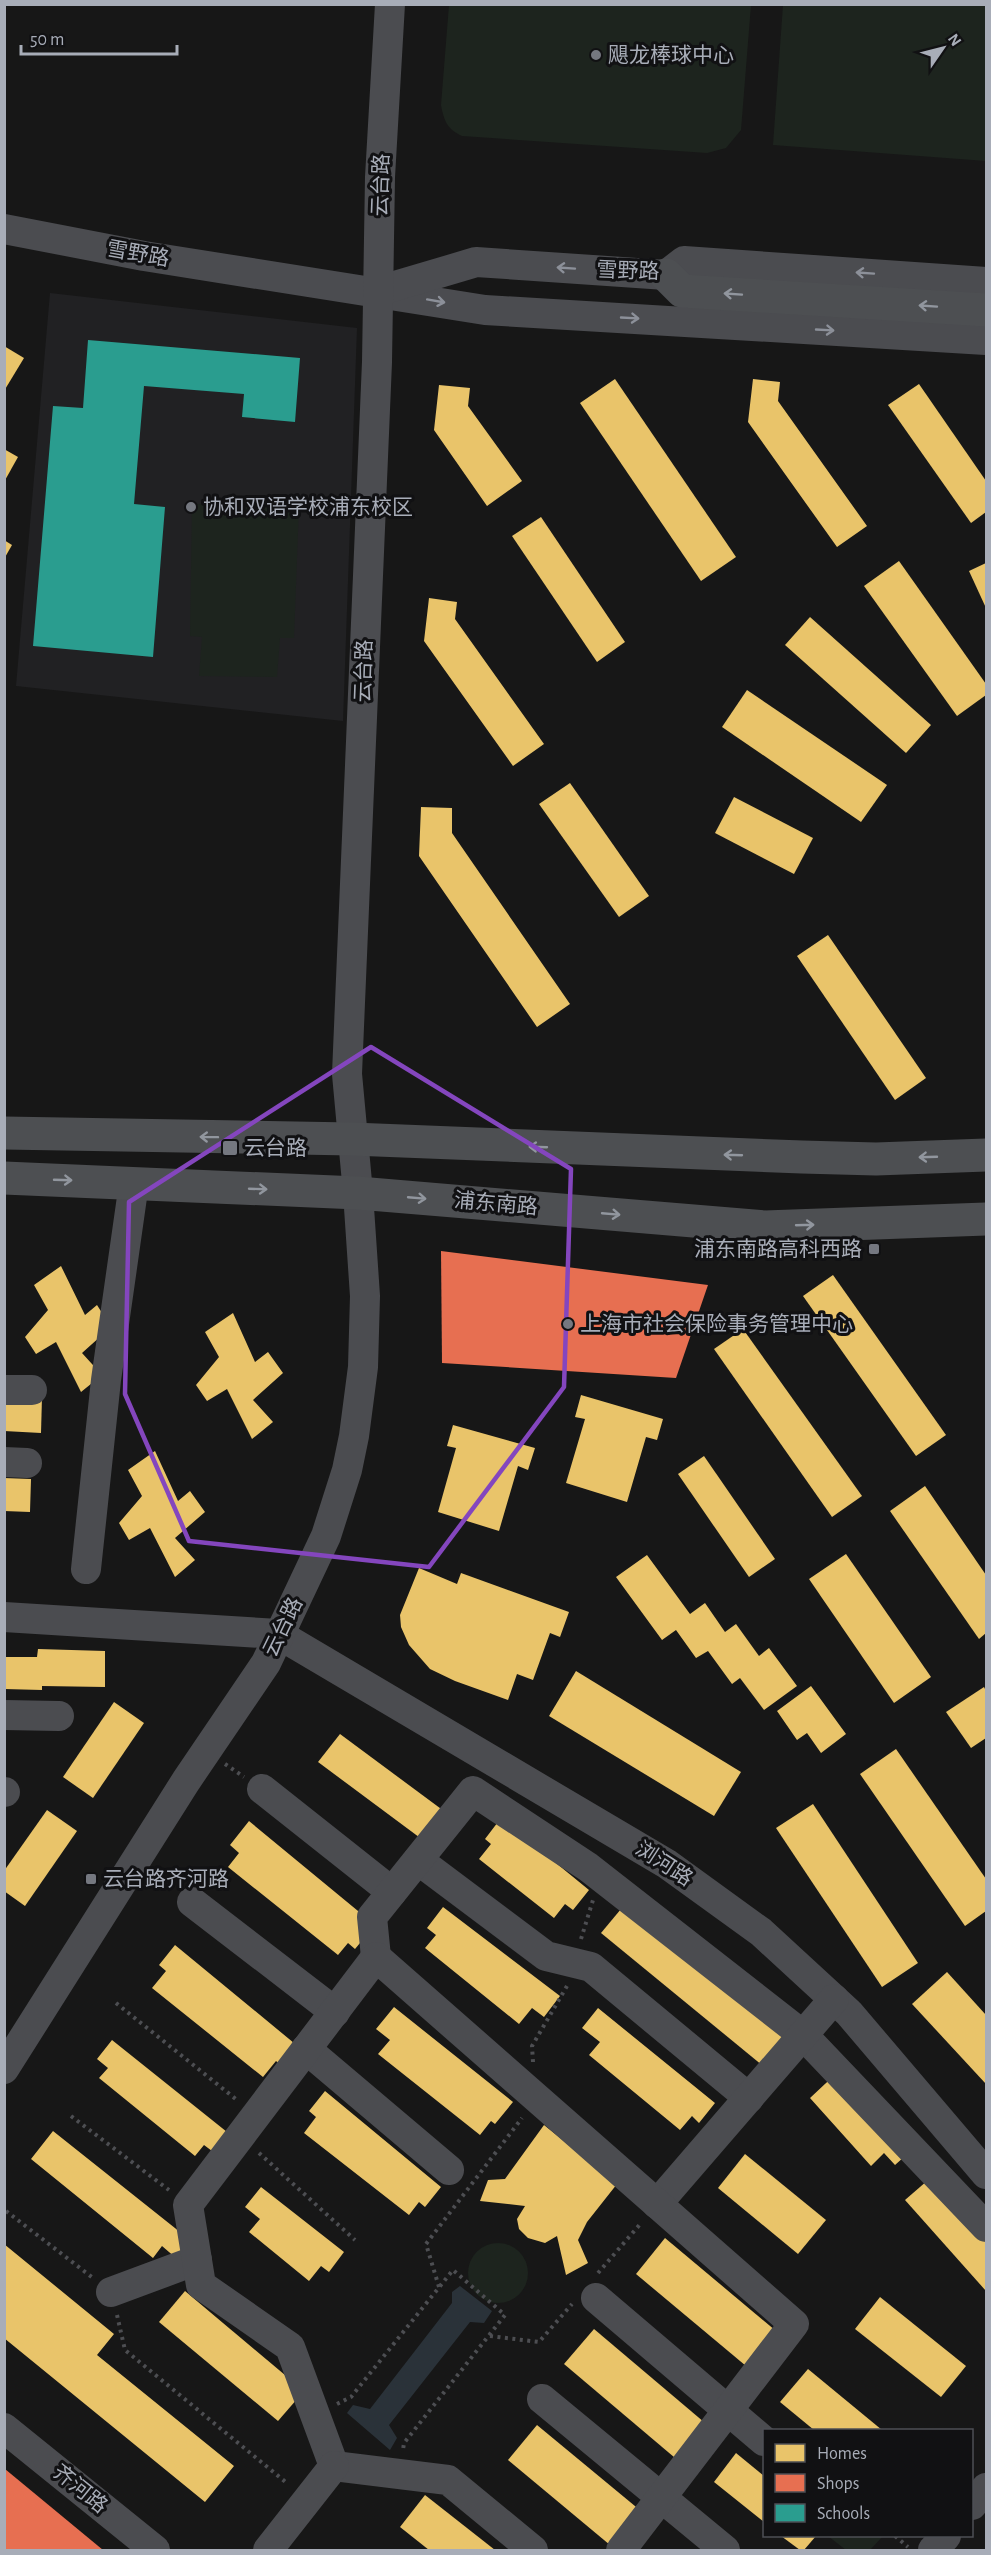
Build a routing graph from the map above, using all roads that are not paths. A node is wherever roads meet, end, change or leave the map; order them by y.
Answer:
1 (390, 4) edge
2 (4, 229) edge
3 (666, 275) junction
4 (987, 282) edge
5 (378, 291) junction
6 (987, 310) edge
7 (987, 340) edge
8 (4, 1133) edge
9 (352, 1139) junction
10 (987, 1155) edge
11 (4, 1178) edge
12 (134, 1183) junction
13 (358, 1193) junction
14 (987, 1219) edge
15 (86, 1569) dead end
16 (4, 1617) edge
17 (278, 1634) junction
18 (4, 1715) edge
19 (59, 1716) dead end
20 (262, 1789) road end
21 (418, 1860) junction
22 (392, 1892) junction
23 (192, 1902) dead end
24 (376, 1957) junction
25 (834, 1999) junction
26 (335, 2012) junction
27 (803, 2035) junction
28 (306, 2049) junction
29 (4, 2069) edge
30 (748, 2098) junction
31 (449, 2170) dead end
32 (987, 2174) edge
33 (657, 2204) junction
34 (987, 2227) edge
35 (197, 2260) junction
36 (111, 2292) road end
37 (596, 2298) dead end
38 (542, 2398) dead end
39 (729, 2410) junction
40 (4, 2428) edge
41 (763, 2439) edge
42 (334, 2466) junction
43 (987, 2488) edge
44 (662, 2497) junction
45 (973, 2504) edge
46 (943, 2537) edge
47 (155, 2550) edge
48 (268, 2550) edge
49 (533, 2550) edge
50 (621, 2550) edge
51 (725, 2550) edge
52 (933, 2550) edge

1 - 5 street, 云台路
2 - 5 street, 雪野路
4 -> 3 street, 雪野路
3 -> 5 street, 雪野路
6 -> 3 main road
5 -> 7 street, 雪野路
5 - 9 street, 云台路
9 -> 8 main road
10 -> 9 main road
9 - 13 street, 云台路
11 -> 12 main road, 浦东南路
12 -> 13 main road, 浦东南路
12 - 15 street
13 -> 14 main road, 浦东南路
13 - 17 street, 云台路
16 - 17 street
17 - 25 street, 浏河路
17 - 29 street, 云台路
18 - 19 street
20 - 22 street
21 - 22 street
21 - 27 street
21 - 30 street
22 - 24 street
23 - 26 street
24 - 26 street
24 - 33 street
25 - 27 street
25 - 32 street, 浏河路
26 - 28 street
27 - 30 street
27 - 34 street
28 - 31 street
28 - 35 street
30 - 33 street
33 - 39 street
35 - 36 street
35 - 42 street
37 - 39 street
38 - 44 street
39 - 41 street
39 - 44 street
40 - 47 street, 齐河路
42 - 48 street
42 - 49 street
43 - 45 street
44 - 50 street
44 - 51 street
46 - 52 street

